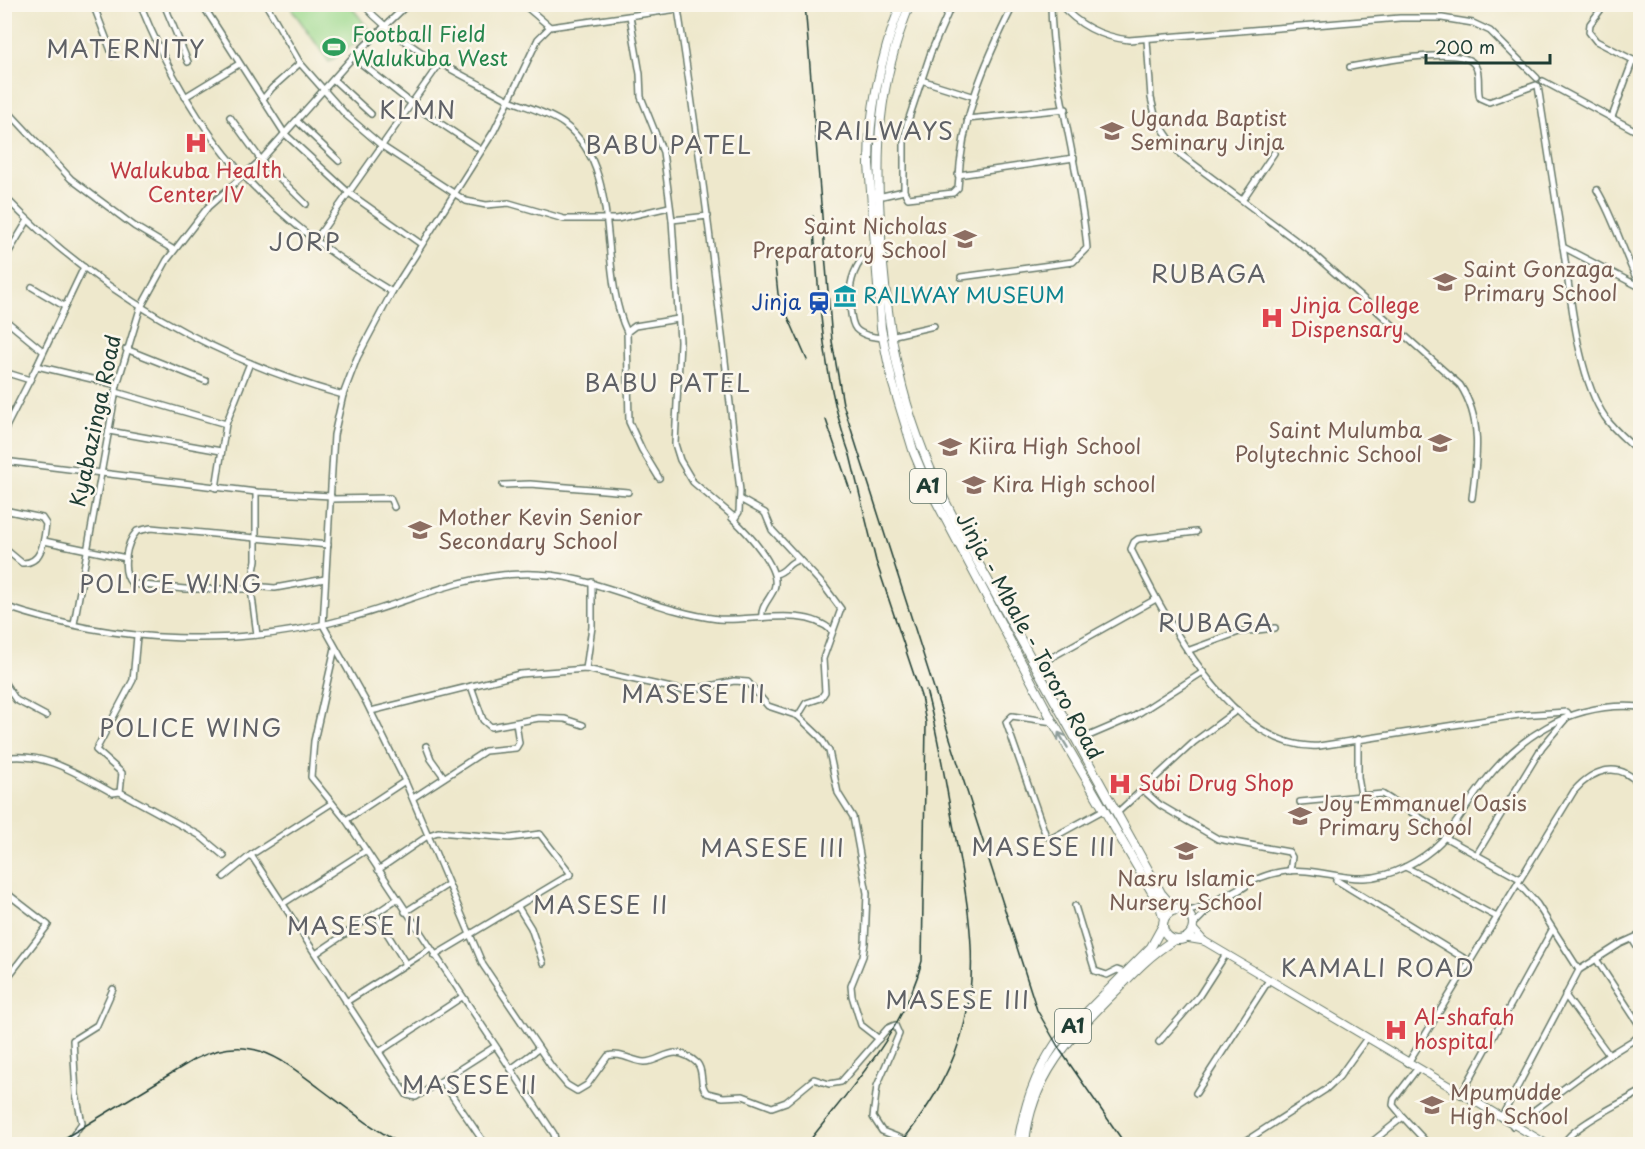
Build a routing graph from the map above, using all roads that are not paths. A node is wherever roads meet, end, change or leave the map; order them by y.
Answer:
1 (93, 4) edge
2 (164, 4) edge
3 (202, 4) edge
4 (266, 4) edge
5 (363, 4) edge
6 (408, 4) edge
7 (524, 4) edge
8 (901, 4) edge
9 (910, 4) edge
10 (952, 4) edge
11 (1014, 4) edge
12 (1051, 4) edge
13 (1060, 4) edge
14 (1605, 4) edge
15 (142, 5) edge
16 (679, 7) edge
17 (630, 16) junction
18 (386, 27) junction
19 (550, 27) junction
20 (1147, 40) junction
21 (113, 56) dead end
22 (353, 57) junction
23 (1633, 60) junction
24 (188, 62) dead end
25 (300, 63) junction
26 (440, 63) junction
27 (239, 64) junction
28 (1641, 64) edge
29 (1350, 67) dead end
30 (334, 80) junction
31 (921, 80) junction
32 (1539, 83) junction
33 (324, 91) junction
34 (972, 96) junction
35 (184, 97) junction
36 (263, 99) junction
37 (509, 100) junction
38 (412, 104) junction
39 (4, 107) edge
40 (1066, 109) junction
41 (371, 114) dead end
42 (230, 117) dead end
43 (1612, 117) junction
44 (967, 119) junction
45 (297, 121) junction
46 (285, 134) junction
47 (1641, 134) edge
48 (382, 146) junction
49 (481, 150) junction
50 (1274, 153) dead end
51 (1074, 158) junction
52 (261, 160) junction
53 (339, 161) dead end
54 (958, 175) junction
55 (243, 176) junction
56 (1597, 190) dead end
57 (904, 191) junction
58 (454, 192) junction
59 (349, 193) junction
60 (4, 196) edge
61 (878, 197) junction
62 (1243, 199) junction
63 (306, 204) dead end
64 (669, 207) junction
65 (708, 216) junction
66 (606, 219) junction
67 (28, 220) junction
68 (672, 220) junction
69 (314, 242) junction
70 (421, 244) junction
71 (874, 246) junction
72 (1563, 247) junction
73 (174, 250) junction
74 (4, 260) edge
75 (84, 267) junction
76 (961, 277) dead end
77 (1641, 286) edge
78 (32, 287) dead end
79 (392, 292) junction
80 (64, 306) junction
81 (140, 309) junction
82 (4, 319) edge
83 (678, 319) junction
84 (934, 326) dead end
85 (627, 332) junction
86 (886, 337) junction
87 (126, 349) junction
88 (43, 351) junction
89 (250, 363) junction
90 (37, 366) junction
91 (4, 372) edge
92 (30, 380) junction
93 (206, 381) dead end
94 (117, 385) junction
95 (117, 392) junction
96 (343, 394) junction
97 (226, 424) junction
98 (4, 431) edge
99 (110, 431) junction
100 (221, 451) junction
101 (1641, 453) edge
102 (4, 462) edge
103 (101, 475) junction
104 (659, 478) dead end
105 (504, 485) dead end
106 (216, 488) junction
107 (256, 492) junction
108 (628, 492) dead end
109 (331, 498) junction
110 (740, 498) junction
111 (1472, 498) dead end
112 (394, 507) dead end
113 (4, 510) edge
114 (739, 512) junction
115 (732, 518) junction
116 (740, 525) junction
117 (1196, 532) dead end
118 (254, 538) junction
119 (44, 542) junction
120 (328, 545) junction
121 (4, 548) edge
122 (87, 548) junction
123 (126, 558) junction
124 (798, 560) junction
125 (776, 574) junction
126 (325, 579) junction
127 (592, 582) junction
128 (252, 587) junction
129 (1156, 599) junction
130 (4, 606) edge
131 (762, 618) junction
132 (74, 624) junction
133 (323, 625) junction
134 (1275, 628) dead end
135 (832, 631) junction
136 (256, 635) junction
137 (137, 636) junction
138 (334, 648) junction
139 (1187, 651) junction
140 (1036, 666) junction
141 (586, 669) junction
142 (1203, 672) junction
143 (4, 682) edge
144 (471, 686) junction
145 (1641, 708) edge
146 (1237, 710) junction
147 (371, 711) junction
148 (1569, 715) junction
149 (798, 716) junction
150 (46, 717) dead end
151 (1053, 722) junction
152 (516, 723) junction
153 (583, 725) dead end
154 (1358, 739) junction
155 (1077, 741) junction
156 (426, 746) dead end
157 (4, 758) edge
158 (444, 777) junction
159 (405, 781) junction
160 (1641, 784) edge
161 (1143, 790) junction
162 (120, 792) junction
163 (1361, 795) junction
164 (413, 798) junction
165 (1300, 802) dead end
166 (332, 803) junction
167 (1105, 809) junction
168 (1116, 813) junction
169 (346, 820) junction
170 (429, 835) junction
171 (1447, 837) junction
172 (365, 851) junction
173 (1477, 854) junction
174 (251, 855) junction
175 (224, 856) dead end
176 (1406, 867) junction
177 (378, 870) junction
178 (1290, 871) junction
179 (224, 877) dead end
180 (1331, 877) junction
181 (1519, 881) junction
182 (1252, 882) junction
183 (447, 885) junction
184 (4, 891) edge
185 (397, 899) junction
186 (284, 903) junction
187 (1075, 906) dead end
188 (518, 907) junction
189 (1182, 911) junction
190 (405, 912) junction
191 (375, 914) junction
192 (1497, 917) junction
193 (1163, 923) junction
194 (1193, 927) junction
195 (1552, 930) junction
196 (468, 935) junction
197 (1641, 935) edge
198 (1186, 938) junction
199 (1632, 939) junction
200 (1174, 940) junction
201 (1204, 942) junction
202 (430, 949) junction
203 (1641, 952) edge
204 (317, 953) junction
205 (1226, 954) junction
206 (434, 956) junction
207 (1596, 959) junction
208 (1470, 962) junction
209 (543, 963) dead end
210 (406, 964) junction
211 (1580, 970) junction
212 (1125, 973) junction
213 (1269, 980) junction
214 (4, 982) edge
215 (113, 989) dead end
216 (1565, 995) junction
217 (462, 997) junction
218 (346, 1002) junction
219 (1641, 1026) edge
220 (1641, 1036) edge
221 (1367, 1038) junction
222 (879, 1039) junction
223 (1159, 1042) dead end
224 (494, 1047) junction
225 (538, 1049) junction
226 (379, 1052) junction
227 (1609, 1055) junction
228 (1408, 1064) junction
229 (510, 1069) junction
230 (1417, 1069) junction
231 (442, 1082) junction
232 (1641, 1092) edge
233 (1196, 1093) dead end
234 (1461, 1095) junction
235 (1403, 1117) junction
236 (1501, 1119) junction
237 (4, 1124) edge
238 (1513, 1126) junction
239 (1373, 1141) dead end
240 (9, 1144) edge
241 (67, 1144) edge
242 (485, 1144) edge
243 (555, 1144) edge
244 (912, 1144) edge
245 (1018, 1144) edge
246 (1025, 1144) edge
247 (1241, 1144) edge
248 (1428, 1144) edge
249 (1547, 1144) edge
250 (1564, 1144) edge

1 - 21 street
2 - 24 street
3 - 27 street
4 - 25 street
5 - 18 street
6 - 18 street, Kyabazinga Road
7 - 19 street
8 - 71 highway, Jinja - Mbale - Tororo Road / A1
9 - 61 highway, Jinja - Mbale - Tororo Road / A1
10 - 31 street
11 - 34 street
12 - 40 street
13 - 20 street
14 - 23 street
15 - 35 street
16 - 17 street
16 - 65 street
17 - 19 street
17 - 64 street
18 - 22 street, Kyabazinga Road
18 - 26 street
19 - 37 street
20 - 32 street
20 - 62 street
22 - 30 street, Kyabazinga Road
22 - 38 street
23 - 28 street
23 - 43 street
25 - 33 street
25 - 36 street
26 - 37 street
26 - 38 street
27 - 35 street
27 - 36 street
29 - 32 street
30 - 33 street, Kyabazinga Road
30 - 41 street
31 - 34 street
31 - 57 street
32 - 43 street
32 - 72 street
33 - 45 street, Kyabazinga Road
33 - 48 street
34 - 44 street
35 - 55 street
36 - 46 street
37 - 49 street
37 - 66 street
38 - 48 street
38 - 49 street
39 - 73 street
40 - 44 street
40 - 51 street
42 - 52 street
43 - 47 street
44 - 54 street
45 - 46 street, Kyabazinga Road
45 - 53 street
46 - 52 street, Kyabazinga Road
46 - 59 street
48 - 58 street
48 - 59 street
49 - 58 street
50 - 62 street
51 - 54 street
51 - 76 street
52 - 55 street, Kyabazinga Road
52 - 63 street
54 - 57 street
55 - 69 street
55 - 73 street, Kyabazinga Road
56 - 77 street
57 - 61 street
58 - 66 street
58 - 70 street
59 - 69 street
59 - 70 street
60 - 67 street
61 - 86 highway, Jinja - Mbale - Tororo Road / A1
62 - 111 street
64 - 66 street
64 - 68 street
65 - 68 street
65 - 110 street
66 - 85 street
67 - 74 street
67 - 75 street
68 - 83 street
69 - 79 street
70 - 79 street
71 - 86 highway, Jinja - Mbale - Tororo Road / A1
71 - 86 street
72 - 77 street
72 - 101 street
73 - 81 street, Kyabazinga Road
75 - 80 street
75 - 81 street
78 - 80 street
79 - 96 street
80 - 88 street
81 - 87 street, Kyabazinga Road
81 - 89 street
82 - 88 street
83 - 85 street
83 - 115 street
84 - 86 street
85 - 104 street
86 - 140 highway, Jinja - Mbale - Tororo Road / A1
86 - 151 highway, Jinja - Mbale - Tororo Road / A1
87 - 93 street
87 - 94 street, Kyabazinga Road
88 - 90 street
89 - 96 street
89 - 97 street
90 - 92 street
90 - 94 street
91 - 92 street
92 - 98 street
94 - 95 street, Kyabazinga Road
95 - 97 street
95 - 99 street, Kyabazinga Road
96 - 109 street
97 - 100 street
99 - 100 street
99 - 103 street, Kyabazinga Road
100 - 106 street
102 - 103 street
103 - 106 street
103 - 122 street, Kyabazinga Road
105 - 108 street
106 - 107 street
107 - 109 street
107 - 118 street
109 - 112 street
109 - 120 street
110 - 114 street
110 - 124 street
113 - 119 street
114 - 115 street
114 - 116 street
115 - 116 street
116 - 125 street
117 - 129 street
118 - 120 street
118 - 123 street
118 - 128 street
119 - 121 street
119 - 122 street
120 - 126 street
122 - 123 street
122 - 132 street, Kyabazinga Road
123 - 128 street
124 - 125 street
124 - 135 street
125 - 131 street
126 - 128 street
126 - 133 street
127 - 131 street
127 - 133 street
127 - 141 street
128 - 136 street
129 - 139 street
129 - 140 street
130 - 132 street
131 - 135 street
132 - 137 street
133 - 136 street
133 - 138 street
134 - 139 street
135 - 149 street
136 - 137 street
137 - 162 street
138 - 147 street
138 - 166 street
139 - 142 street
140 - 155 highway, Jinja - Mbale - Tororo Road / A1
141 - 144 street
141 - 149 street
142 - 146 street
142 - 155 street
143 - 150 street
144 - 147 street
144 - 152 street
145 - 148 street
146 - 154 street
146 - 161 street
147 - 159 street
148 - 154 street
148 - 171 street
148 - 173 street
149 - 222 street
167 -> 151 highway, Jinja - Mbale - Tororo Road / A1
151 - 167 street
152 - 153 street
152 - 158 street
154 - 163 street
155 - 168 highway, Jinja - Mbale - Tororo Road / A1
156 - 158 street
157 - 162 street
158 - 164 street
159 - 164 street
159 - 169 street
160 - 181 street
161 - 168 street
161 - 178 street
162 - 175 street
163 - 165 street
163 - 171 street
164 - 170 street
166 - 169 street
166 - 174 street
167 - 193 highway, Jinja - Mbale - Tororo Road / A1
168 - 189 highway, Jinja - Mbale - Tororo Road / A1
169 - 172 street
170 - 177 street
170 - 183 street
170 - 188 street
171 - 173 street
171 - 176 street
172 - 177 street
172 - 186 street
173 - 181 street
174 - 179 street
174 - 186 street
176 - 180 street
176 - 192 street
177 - 185 street
178 - 180 street
178 - 182 street
180 - 208 street
181 - 192 street
181 - 195 street
182 - 189 street
182 - 194 street
183 - 190 street
183 - 196 street
184 - 214 street
185 - 190 street
185 - 191 street
186 - 204 street
187 - 212 street
188 - 196 street
188 - 209 street
189 - 193 highway, A1
189 - 194 highway, A1
190 - 202 street
191 - 204 street
191 - 210 street
192 - 208 street
193 - 200 highway, A1
193 - 212 highway, A1
194 - 198 highway
194 - 201 main road
195 - 211 street
195 - 234 street
196 - 206 street
196 - 225 street
197 - 199 street
198 - 200 highway, A1
198 - 201 main road
199 - 203 street
199 - 207 street
200 - 246 highway, A1
201 - 205 main road
202 - 206 street
202 - 210 street
204 - 218 street
205 - 213 main road
205 - 223 street
206 - 217 street
207 - 211 street
207 - 219 street
208 - 228 street
210 - 218 street
211 - 216 street
212 - 245 highway, A1
213 - 221 main road
213 - 233 street
215 - 241 street
216 - 227 street
216 - 236 street
217 - 224 street
217 - 226 street
218 - 226 street
220 - 227 street
221 - 228 main road
221 - 247 street
222 - 225 street
222 - 244 street
224 - 229 street
224 - 231 street
225 - 229 street
226 - 231 street
227 - 238 street
228 - 230 main road
229 - 243 street
230 - 234 main road
230 - 235 street
231 - 242 street
232 - 250 street
234 - 236 main road
235 - 239 street
235 - 248 street
236 - 238 main road
237 - 240 street
238 - 249 main road

